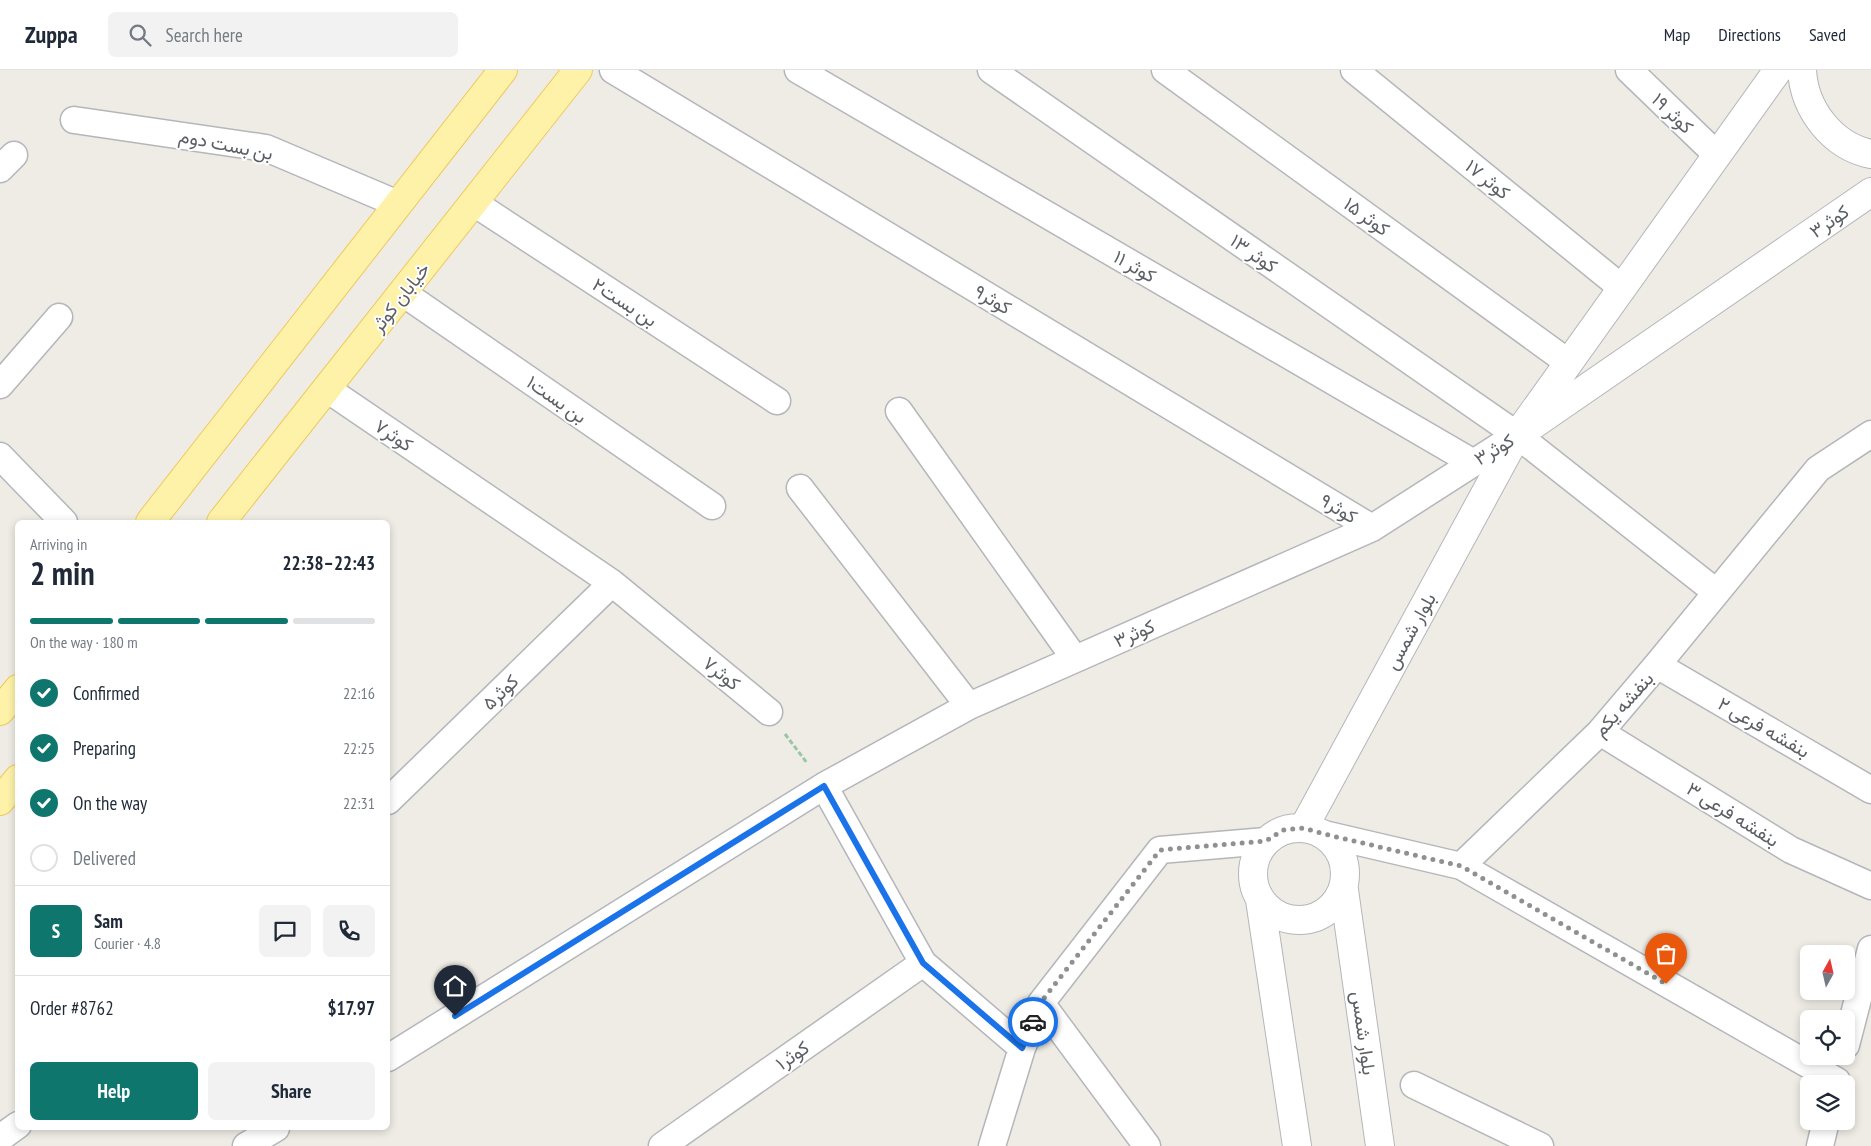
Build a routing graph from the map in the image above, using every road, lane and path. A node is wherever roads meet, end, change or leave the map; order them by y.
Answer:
1 (503, 70) edge
2 (578, 70) edge
3 (613, 70) edge
4 (798, 70) edge
5 (991, 70) edge
6 (1165, 70) edge
7 (1354, 70) edge
8 (1629, 70) edge
9 (1778, 70) edge
10 (1802, 70) edge
11 (74, 120) dead end
12 (1871, 154) edge
13 (1717, 155) junction
14 (1871, 192) edge
15 (474, 203) junction
16 (398, 204) junction
17 (1622, 288) junction
18 (403, 293) junction
19 (59, 317) dead end
20 (1569, 363) junction
21 (0, 385) edge
22 (327, 389) junction
23 (777, 401) dead end
24 (899, 411) dead end
25 (1871, 434) edge
26 (1517, 436) junction
27 (0, 456) edge
28 (1472, 462) junction
29 (800, 488) dead end
30 (712, 506) dead end
31 (62, 520) edge
32 (152, 520) edge
33 (223, 520) edge
34 (1372, 528) junction
35 (612, 583) junction
36 (1716, 592) junction
37 (1075, 659) junction
38 (1657, 665) junction
39 (15, 693) edge
40 (969, 706) junction
41 (0, 711) edge
42 (768, 712) joint
43 (1600, 732) junction
44 (15, 783) edge
45 (824, 786) junction
46 (1871, 790) edge
47 (390, 799) edge
48 (0, 801) edge
49 (1314, 831) junction
50 (1266, 841) junction
51 (1461, 866) junction
52 (1871, 886) edge
53 (1344, 890) junction
54 (1260, 900) junction
55 (1871, 949) edge
56 (923, 963) junction
57 (1041, 1002) junction
58 (1855, 1010) edge
59 (1022, 1048) junction
60 (390, 1057) edge
61 (1825, 1075) edge
62 (1414, 1086) dead end
63 (15, 1127) edge
64 (273, 1130) edge
65 (1824, 1130) edge
66 (0, 1138) edge
67 (246, 1146) edge
68 (662, 1146) edge
69 (992, 1146) edge
70 (1147, 1146) edge
71 (1297, 1146) edge
72 (1380, 1146) edge
73 (1540, 1146) edge
74 (1820, 1146) edge

1 - 16 main road
2 - 15 main road, خیابان کوثر
3 - 34 street, کوثر۹
4 - 28 street, کوثر ۱۱
5 - 26 street, کوثر ۱۳
6 - 20 street, کوثر ۱۵
7 - 17 street, کوثر ۱۷
8 - 13 street, کوثر ۱۹
9 - 13 street, بلوار شمس
10 - 12 street
11 - 16 street, بن بست دوم
13 - 17 street, بلوار شمس
14 - 26 street, کوثر۳
15 - 18 main road, خیابان کوثر
15 - 23 street, بن بست۲
16 - 32 main road
17 - 20 street, بلوار شمس
18 - 22 main road, خیابان کوثر
18 - 30 street, بن بست۱
19 - 21 street
20 - 26 street, بلوار شمس
22 - 33 main road, خیابان کوثر
22 - 35 street, کوثر۷
24 - 37 street
25 - 36 street, بنفشه یکم
26 - 28 street, کوثر۳
26 - 36 street, کوثر ۱۳
26 - 49 street, بلوار شمس
27 - 31 street
28 - 34 street, کوثر۳
29 - 40 street
34 - 37 street, کوثر۳
35 - 42 street, کوثر۷
35 - 47 street, کوثر۵
36 - 38 street, بنفشه یکم
37 - 40 street, کوثر۳
38 - 43 street, بنفشه یکم
38 - 46 street, بنفشه فرعی ۲
39 - 41 main road
40 - 45 street, کوثر۳
42 - 45 path
43 - 51 street, بنفشه یکم
43 - 52 street, بنفشه فرعی ۳
44 - 48 main road
45 - 56 street
45 - 60 street, کوثر۳
49 - 50 street
49 - 51 street
49 - 53 street
50 - 54 street
50 - 57 street
51 - 61 street
53 - 54 street
53 - 72 street, بلوار شمس
54 - 71 street
55 - 58 street
56 - 59 street
56 - 68 street, کوثر۱
57 - 59 street
57 - 70 street
59 - 69 street
62 - 73 street
63 - 66 street
64 - 67 street
65 - 74 street

